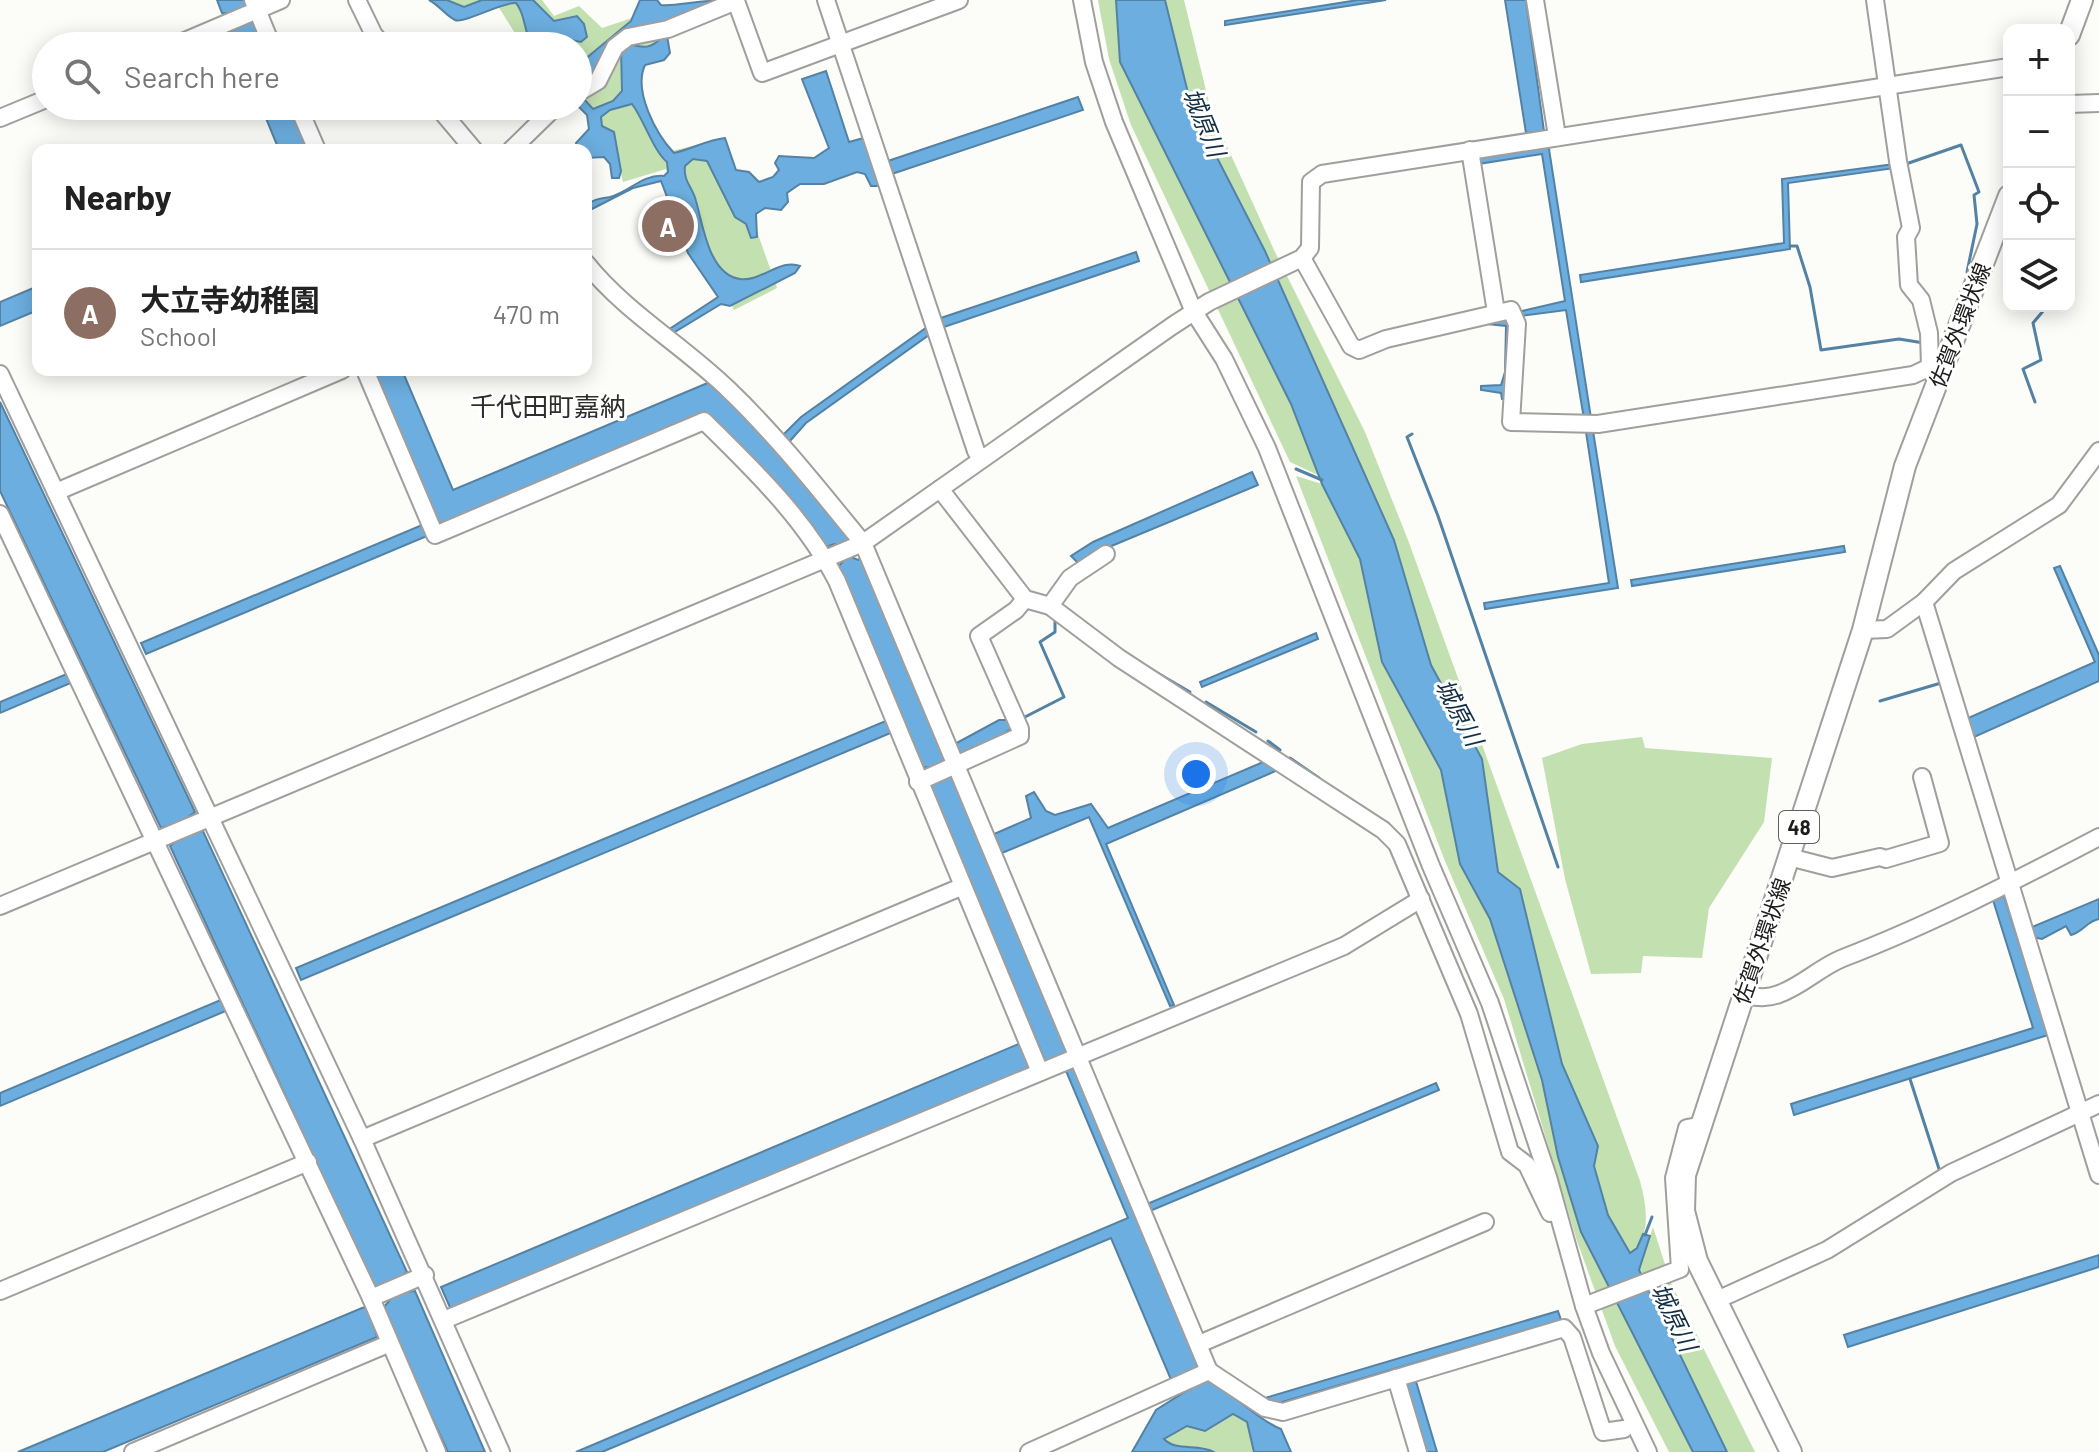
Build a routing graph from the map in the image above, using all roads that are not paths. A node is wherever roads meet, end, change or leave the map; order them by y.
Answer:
1 (281, 0) edge
2 (357, 0) edge
3 (826, 0) edge
4 (959, 0) edge
5 (1082, 0) edge
6 (1535, 0) edge
7 (1875, 0) edge
8 (2082, 0) edge
9 (247, 12) edge
10 (2073, 24) edge
11 (203, 32) edge
12 (262, 32) edge
13 (373, 32) edge
14 (841, 44) junction
15 (2003, 68) edge
16 (592, 85) edge
17 (1888, 85) junction
18 (2099, 103) edge
19 (2075, 104) edge
20 (32, 105) edge
21 (0, 118) edge
22 (304, 120) edge
23 (449, 120) edge
24 (542, 120) edge
25 (1557, 136) junction
26 (314, 144) edge
27 (469, 144) edge
28 (517, 144) edge
29 (1470, 150) junction
30 (2003, 210) edge
31 (1298, 259) junction
32 (592, 271) edge
33 (1194, 312) junction
34 (1496, 312) junction
35 (1935, 370) junction
36 (0, 374) edge
37 (328, 376) edge
38 (368, 376) edge
39 (2099, 451) edge
40 (981, 459) junction
41 (940, 489) junction
42 (56, 492) junction
43 (0, 514) edge
44 (845, 552) junction
45 (1106, 554) dead end
46 (1025, 599) junction
47 (1924, 602) junction
48 (1050, 606) junction
49 (1863, 630) junction
50 (938, 774) junction
51 (1922, 777) dead end
52 (212, 817) junction
53 (164, 837) junction
54 (2099, 837) edge
55 (1789, 857) junction
56 (2010, 884) junction
57 (961, 887) junction
58 (1421, 899) junction
59 (0, 906) edge
60 (1743, 995) junction
61 (1071, 1059) junction
62 (1040, 1072) junction
63 (2099, 1104) edge
64 (2079, 1114) junction
65 (1698, 1126) junction
66 (362, 1139) junction
67 (308, 1162) junction
68 (2099, 1175) edge
69 (1485, 1222) dead end
70 (1565, 1243) junction
71 (425, 1275) junction
72 (0, 1291) edge
73 (378, 1295) junction
74 (1717, 1300) junction
75 (1584, 1306) junction
76 (444, 1320) junction
77 (388, 1344) junction
78 (1199, 1344) junction
79 (1209, 1371) junction
80 (1396, 1378) junction
81 (1624, 1429) dead end
82 (133, 1452) edge
83 (437, 1452) edge
84 (501, 1452) edge
85 (1029, 1452) edge
86 (1418, 1452) edge
87 (1648, 1452) edge
88 (1791, 1452) edge

1 - 9 street
2 - 13 street
3 - 14 street
4 - 14 street
5 - 33 street
6 - 25 street
7 - 17 street
8 - 10 main road
9 - 11 street
9 - 12 street
14 - 16 street
14 - 40 street
15 - 17 street
17 - 25 street
17 - 35 street
18 - 19 street
20 - 21 street
22 - 26 street
23 - 27 street
24 - 28 street
25 - 29 street
29 - 31 street
29 - 34 street
30 - 35 main road, 佐賀外環状線 / 48
31 - 33 street
31 - 34 street
32 - 44 street
33 - 40 street
33 - 70 street
34 - 35 street
35 - 49 main road, 佐賀外環状線 / 48
36 - 42 street
37 - 42 street
38 - 44 street
39 - 47 street
40 - 41 street
41 - 44 street
41 - 46 street
42 - 52 street
43 - 53 street
44 - 50 street
44 - 50 street
44 - 52 street
45 - 48 street
46 - 48 street
46 - 50 street
47 - 49 street
47 - 56 street
48 - 58 street
49 - 55 main road, 佐賀外環状線 / 48
50 - 57 street
50 - 61 street
51 - 55 street
52 - 53 street
52 - 66 street
53 - 59 street
53 - 67 street
54 - 56 street
55 - 60 main road, 佐賀外環状線 / 48
56 - 60 street
56 - 64 street
57 - 62 street
57 - 66 street
58 - 61 street
58 - 70 street
60 - 65 main road, 佐賀外環状線 / 48
61 - 62 street
61 - 78 street
62 - 76 street
63 - 64 street
64 - 68 street
64 - 74 street
65 - 74 main road, 佐賀外環状線 / 48
65 - 75 street
66 - 71 street
67 - 72 street
67 - 73 street
69 - 78 street
70 - 75 street
71 - 73 street
71 - 76 street
73 - 77 street
74 - 88 main road, 佐賀外環状線 / 48
75 - 87 street
76 - 84 street
77 - 82 street
77 - 83 street
78 - 79 street
79 - 80 street
79 - 85 street
80 - 81 street
80 - 86 street

